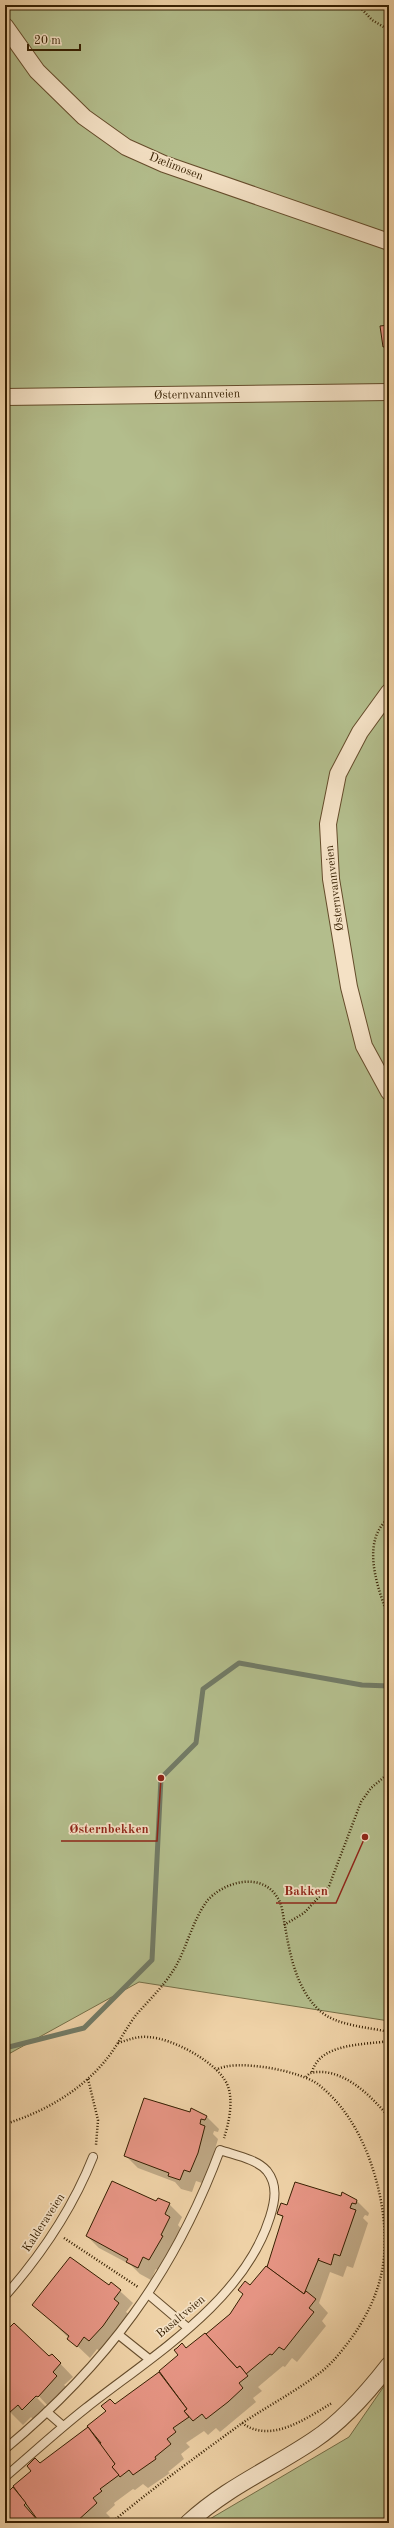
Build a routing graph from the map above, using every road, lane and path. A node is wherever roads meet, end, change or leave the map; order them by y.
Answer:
1 (358, 5) edge
2 (5, 26) edge
3 (389, 30) edge
4 (389, 242) edge
5 (389, 392) edge
6 (5, 397) edge
7 (389, 692) edge
8 (389, 1092) edge
9 (389, 1518) edge
10 (389, 1619) edge
11 (389, 1773) edge
12 (284, 1925) junction
13 (389, 2032) edge
14 (389, 2041) edge
15 (118, 2044) junction
16 (216, 2070) junction
17 (312, 2072) junction
18 (306, 2077) junction
19 (88, 2079) junction
20 (389, 2117) edge
21 (5, 2124) edge
22 (227, 2131) dead end
23 (92, 2157) joint
24 (55, 2232) junction
25 (137, 2286) dead end
26 (148, 2294) junction
27 (5, 2296) edge
28 (188, 2328) junction
29 (119, 2335) junction
30 (149, 2359) junction
31 (389, 2365) edge
32 (334, 2402) dead end
33 (47, 2412) junction
34 (242, 2424) junction
35 (63, 2426) junction
36 (5, 2449) edge
37 (5, 2477) edge
38 (111, 2523) edge
39 (188, 2523) edge

1 - 3 path
2 - 4 street, Dælimosen
5 - 6 street, Østernvannveien
7 - 8 street, Østernvannveien
9 - 10 path
11 - 12 path
12 - 13 path
12 - 15 path
14 - 17 path
15 - 16 path
15 - 19 path
16 - 18 path
16 - 22 path
17 - 18 path
17 - 20 path
18 - 34 path
19 - 21 path
19 - 23 path
23 - 24 lane, Kalderaveien
24 - 25 path
24 - 27 lane, Kalderaveien
26 - 28 lane
26 - 28 lane, Basaltveien
26 - 29 lane
28 - 30 lane, Basaltveien
29 - 30 lane
29 - 33 lane
30 - 35 lane, Basaltveien
31 - 39 street
32 - 34 path
33 - 35 lane
33 - 36 lane
34 - 38 path
35 - 37 lane, Basaltveien

